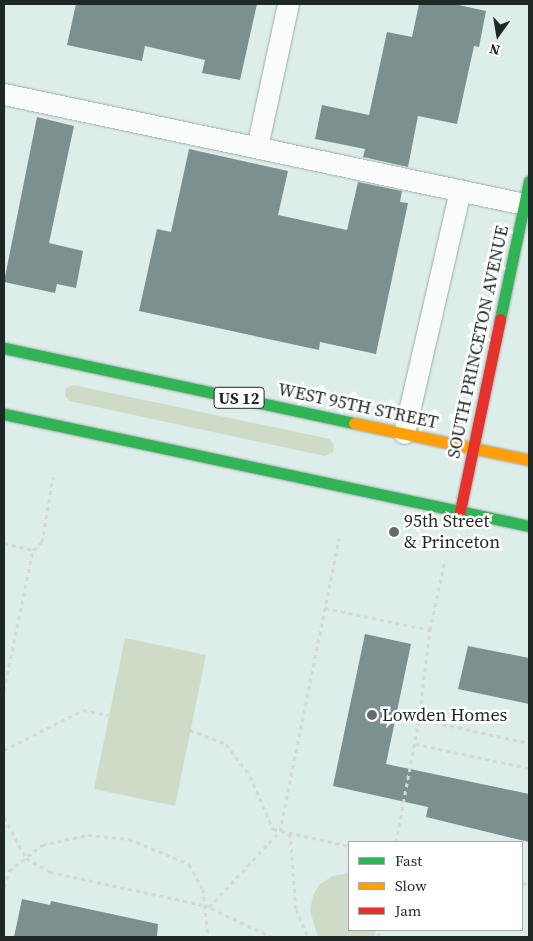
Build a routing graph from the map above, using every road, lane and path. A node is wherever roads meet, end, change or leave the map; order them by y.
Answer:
1 (288, 4) edge
2 (4, 94) edge
3 (257, 148) junction
4 (529, 181) edge
5 (460, 190) junction
6 (527, 204) edge
7 (4, 348) edge
8 (4, 414) edge
9 (404, 433) junction
10 (474, 448) junction
11 (529, 460) edge
12 (53, 477) dead end
13 (460, 511) junction
14 (529, 526) edge
15 (339, 538) dead end
16 (4, 543) edge
17 (33, 550) junction
18 (445, 560) dead end
19 (325, 608) junction
20 (430, 630) junction
21 (4, 690) edge
22 (109, 715) dead end
23 (419, 719) junction
24 (190, 730) dead end
25 (529, 743) edge
26 (415, 744) junction
27 (4, 750) edge
28 (529, 768) edge
29 (4, 817) edge
30 (280, 831) junction
31 (290, 833) junction
32 (396, 841) edge
33 (348, 846) edge
34 (26, 858) junction
35 (4, 887) edge
36 (204, 904) junction
37 (210, 907) junction
38 (208, 937) edge
39 (272, 937) edge
40 (308, 937) edge

1 - 3 lane
2 - 3 lane
3 - 5 lane
4 - 6 main road, SOUTH PRINCETON AVENUE
5 - 6 lane
5 - 9 lane
6 - 10 main road, SOUTH PRINCETON AVENUE
7 - 9 main road, WEST 95TH STREET / US 12
8 - 13 main road
9 - 10 main road, WEST 95TH STREET / US 12
10 - 11 main road, WEST 95TH STREET / US 12
10 - 13 main road, SOUTH PRINCETON AVENUE
12 - 17 path
13 - 14 main road
15 - 19 path
16 - 17 path
17 - 21 path
18 - 20 path
19 - 20 path
19 - 30 path
20 - 23 path
22 - 27 path
23 - 25 path
23 - 26 path
24 - 30 path
26 - 28 path
26 - 32 path
29 - 34 path
30 - 31 path
30 - 37 path
31 - 33 path
31 - 40 path
34 - 35 path
34 - 36 path
34 - 36 path
36 - 37 path
36 - 38 path
37 - 39 path

